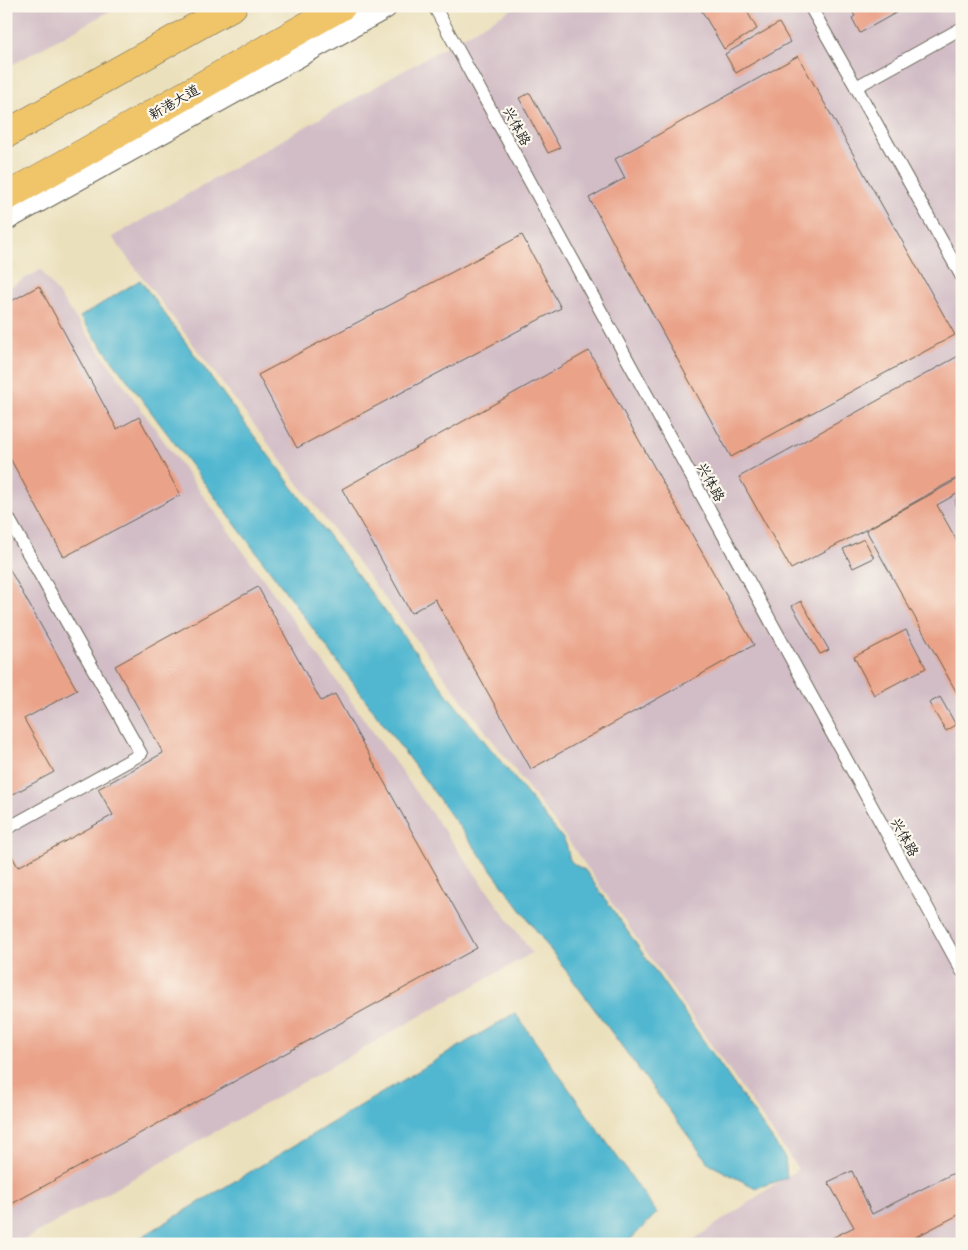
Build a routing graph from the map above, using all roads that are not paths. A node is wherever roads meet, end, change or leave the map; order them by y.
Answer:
1 (232, 6) edge
2 (342, 6) edge
3 (384, 6) edge
4 (434, 6) edge
5 (810, 6) edge
6 (962, 28) edge
7 (856, 87) junction
8 (6, 134) edge
9 (6, 197) edge
10 (6, 216) edge
11 (962, 277) edge
12 (6, 514) edge
13 (6, 829) edge
14 (962, 972) edge

1 - 8 main road
2 - 9 main road, 新港大道
3 - 10 street
4 - 14 lane, 兴体路
5 - 7 lane
6 - 7 lane
7 - 11 lane
12 - 13 lane

